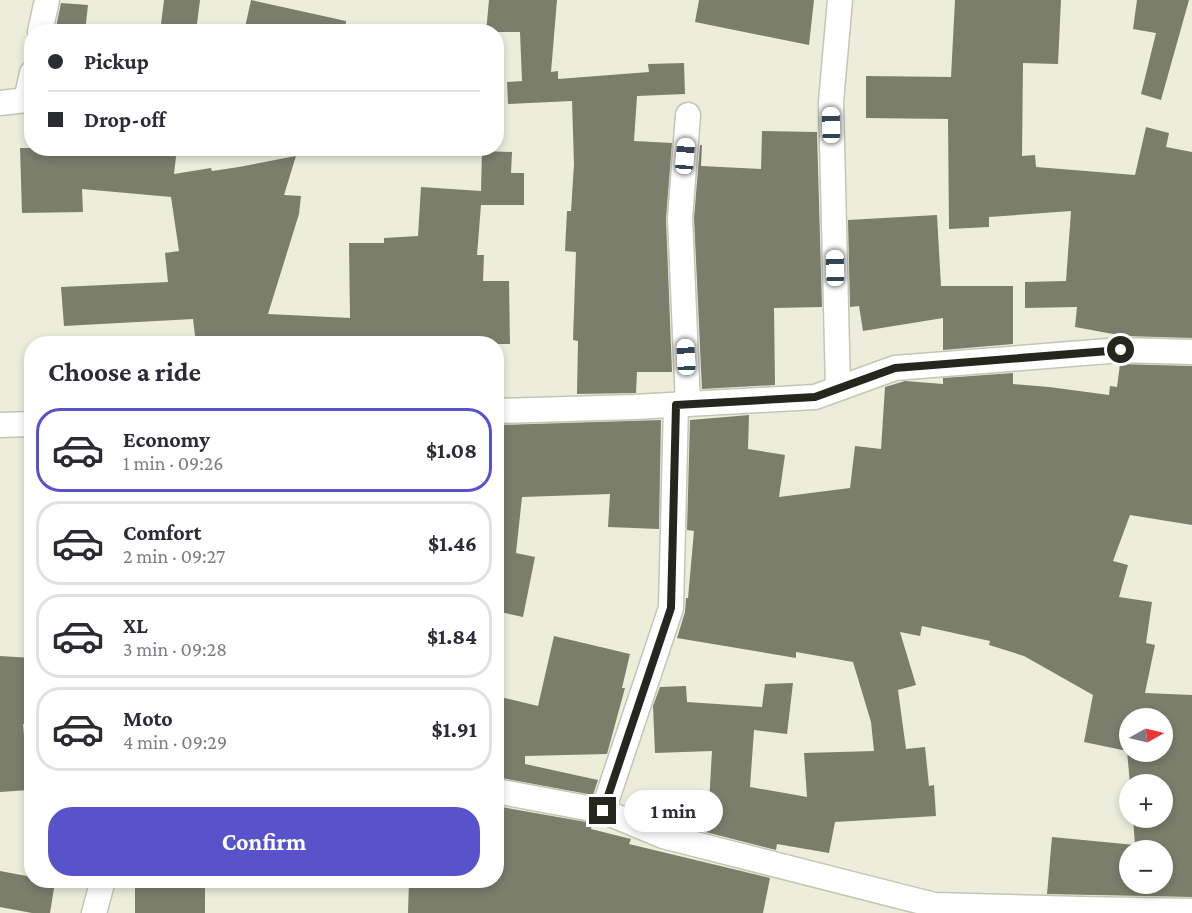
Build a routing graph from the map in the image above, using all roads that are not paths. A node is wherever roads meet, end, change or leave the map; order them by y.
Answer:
1 (47, 0) edge
2 (840, 0) edge
3 (42, 24) edge
4 (24, 100) edge
5 (0, 103) edge
6 (688, 115) dead end
7 (1192, 352) edge
8 (838, 388) junction
9 (682, 404) junction
10 (504, 411) edge
11 (24, 424) edge
12 (0, 425) edge
13 (504, 792) edge
14 (603, 811) junction
15 (101, 888) edge
16 (1079, 911) edge
17 (1192, 912) edge
18 (94, 913) edge

1 - 3 street
2 - 8 street
4 - 5 street
6 - 9 street
7 - 8 street
8 - 9 street
9 - 10 street
9 - 14 street
11 - 12 street
13 - 14 street
14 - 16 street
15 - 18 street
16 - 17 street

